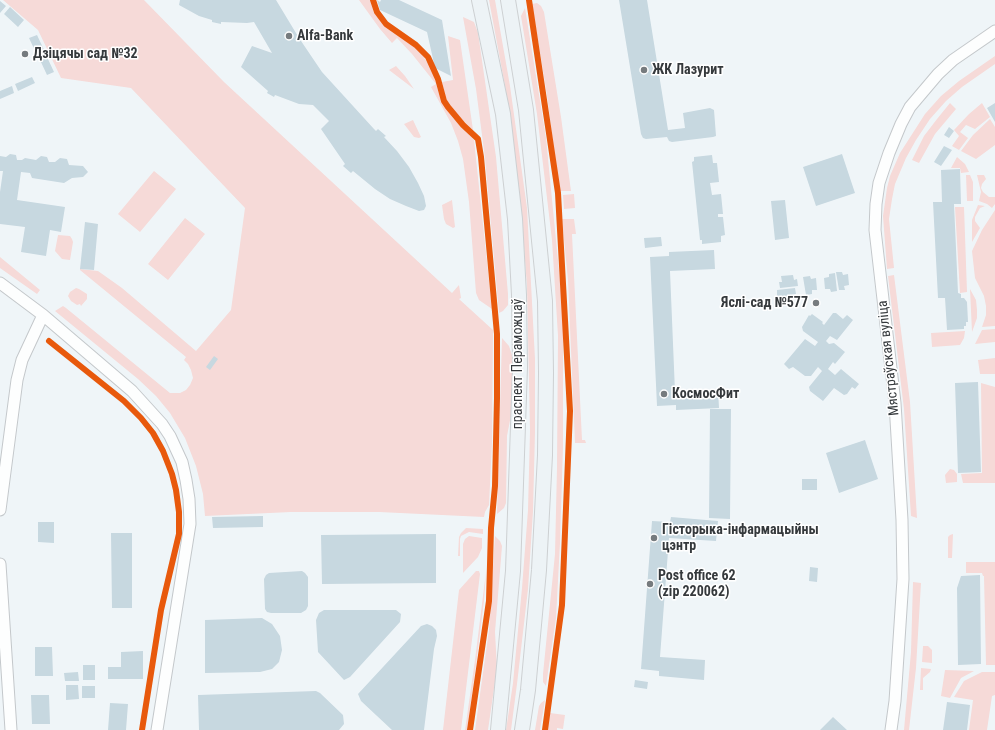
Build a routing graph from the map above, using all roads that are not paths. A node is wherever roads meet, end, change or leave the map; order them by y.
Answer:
1 (479, 0) edge
2 (508, 0) edge
3 (995, 31) edge
4 (0, 283) edge
5 (43, 315) junction
6 (0, 510) edge
7 (0, 564) edge
8 (11, 730) edge
9 (157, 730) edge
10 (498, 730) edge
11 (522, 730) edge
12 (891, 730) edge

1 - 10 main road, праспект Пераможцаў
2 - 11 main road, праспект Пераможцаў
3 - 12 street, Мястраўская вуліца
4 - 5 street
5 - 6 street
5 - 9 street
7 - 8 street

